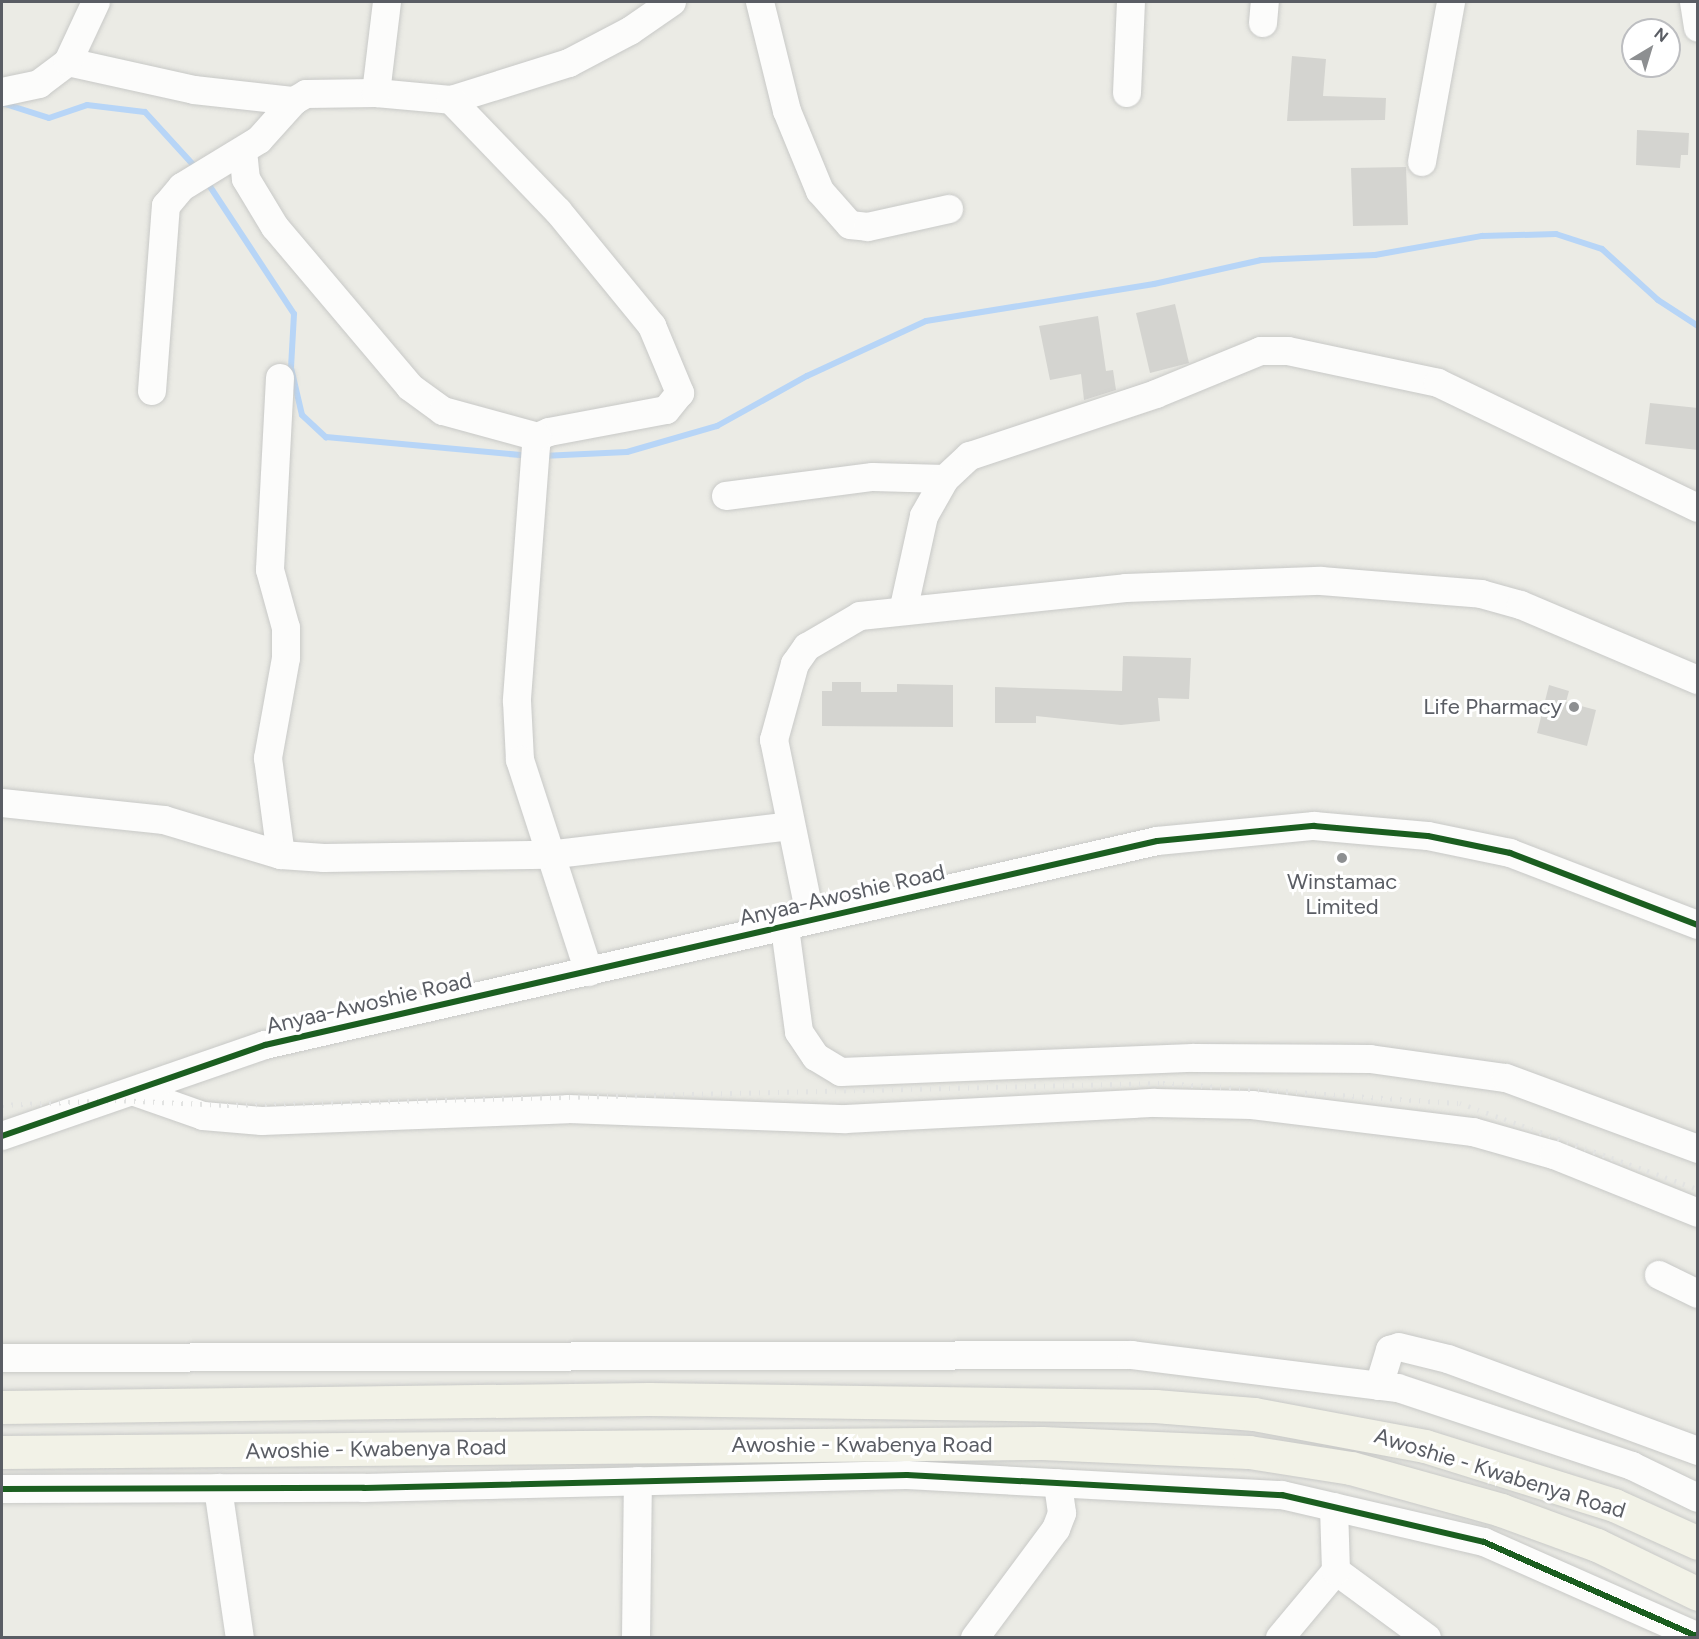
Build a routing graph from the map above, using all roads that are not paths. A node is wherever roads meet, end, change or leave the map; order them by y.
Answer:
1 (96, 2) edge
2 (387, 2) edge
3 (672, 2) edge
4 (760, 2) edge
5 (1131, 2) edge
6 (1451, 2) edge
7 (1694, 2) edge
8 (1698, 28) edge
9 (68, 62) junction
10 (2, 92) edge
11 (376, 93) junction
12 (1127, 93) dead end
13 (451, 100) junction
14 (294, 101) junction
15 (243, 151) junction
16 (1422, 162) dead end
17 (949, 209) dead end
18 (279, 378) dead end
19 (152, 391) dead end
20 (536, 450) junction
21 (945, 479) junction
22 (726, 496) dead end
23 (1698, 508) edge
24 (904, 607) junction
25 (1698, 680) edge
26 (2, 803) edge
27 (790, 826) junction
28 (280, 855) junction
29 (548, 855) junction
30 (798, 924) junction
31 (1698, 925) edge
32 (590, 972) junction
33 (135, 1092) junction
34 (2, 1136) edge
35 (1698, 1149) edge
36 (1698, 1213) edge
37 (1659, 1275) dead end
38 (1698, 1294) edge
39 (2, 1358) edge
40 (1379, 1386) junction
41 (649, 1399) junction
42 (7, 1405) edge
43 (642, 1446) junction
44 (1698, 1451) edge
45 (2, 1452) edge
46 (638, 1481) junction
47 (1058, 1483) junction
48 (2, 1488) edge
49 (218, 1488) junction
50 (1698, 1498) edge
51 (1334, 1507) junction
52 (1698, 1543) edge
53 (1336, 1571) junction
54 (1698, 1594) edge
55 (1698, 1637) edge
56 (240, 1638) edge
57 (636, 1638) edge
58 (975, 1638) edge
59 (1280, 1638) edge
60 (1426, 1638) edge

1 - 9 street
2 - 11 street
3 - 13 street
4 - 17 street
5 - 12 street
6 - 16 street
7 - 8 street
9 - 10 street
9 - 14 street
11 - 13 street
11 - 14 street
13 - 20 street
14 - 15 street
15 - 19 street
15 - 20 street
18 - 28 street
20 - 29 street
21 - 22 street
21 - 23 street
21 - 24 street
24 - 25 street
24 - 27 street
26 - 28 street
27 - 29 street
27 - 30 street
28 - 29 street
29 - 32 street
30 - 31 street, Anyaa-Awoshie Road
30 - 32 street, Anyaa-Awoshie Road
30 - 35 street
32 - 33 street, Anyaa-Awoshie Road
33 - 34 street, Anyaa-Awoshie Road
33 - 36 street
37 - 38 street
39 - 40 street
40 - 44 street
40 - 50 street
41 - 42 main road, Awoshie - Kwabenya Road
41 - 43 main road
41 - 52 main road, Awoshie - Kwabenya Road
43 - 45 main road, Awoshie - Kwabenya Road
43 - 54 main road, Awoshie - Kwabenya Road
46 - 47 street
46 - 49 street
46 - 57 street
47 - 51 street
47 - 58 street
48 - 49 street
49 - 56 street
51 - 53 street
51 - 55 street
53 - 59 street
53 - 60 street

